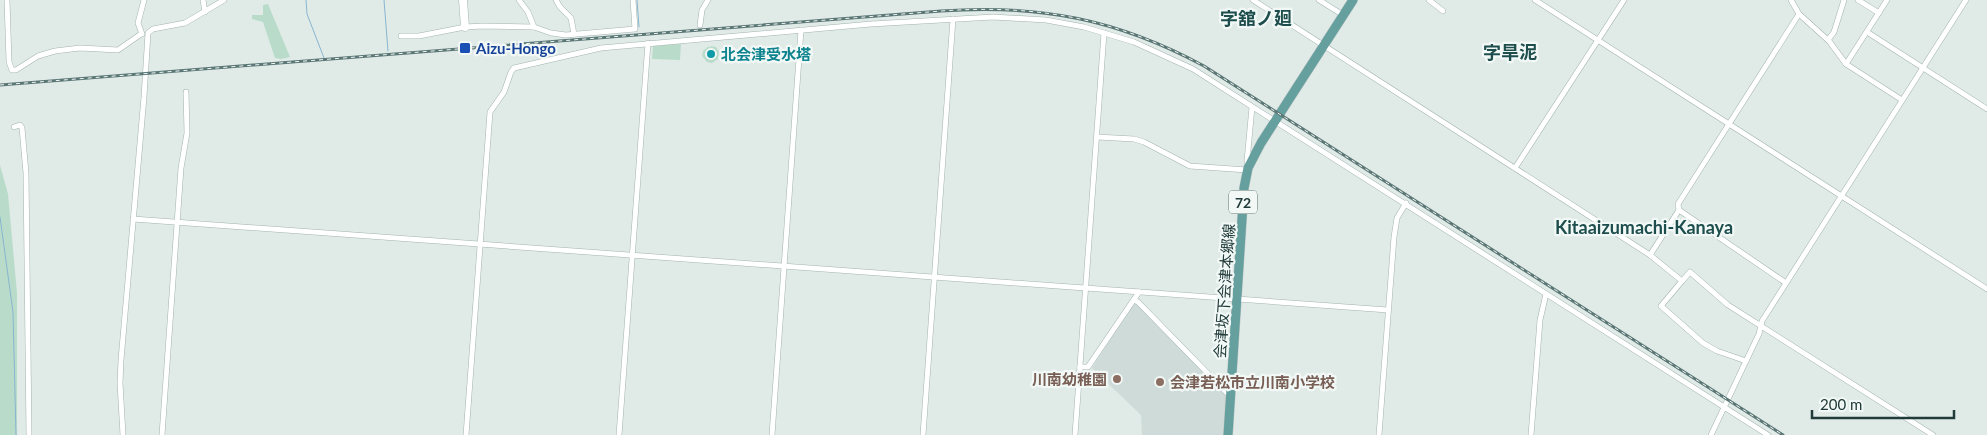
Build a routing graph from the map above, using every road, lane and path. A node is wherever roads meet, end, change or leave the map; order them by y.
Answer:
1 (8, 0) edge
2 (144, 0) edge
3 (203, 0) edge
4 (224, 0) edge
5 (463, 0) edge
6 (519, 0) edge
7 (556, 0) edge
8 (633, 0) edge
9 (708, 0) edge
10 (1253, 0) edge
11 (1319, 0) edge
12 (1353, 0) edge
13 (1429, 0) edge
14 (1535, 0) edge
15 (1624, 0) edge
16 (1791, 0) edge
17 (1844, 0) edge
18 (1858, 0) edge
19 (1887, 0) edge
20 (1966, 0) edge
21 (1443, 11) dead end
22 (205, 12) junction
23 (1879, 13) junction
24 (1799, 14) junction
25 (1343, 15) junction
26 (954, 19) junction
27 (700, 25) dead end
28 (466, 27) junction
29 (534, 27) junction
30 (801, 30) junction
31 (1867, 32) junction
32 (148, 33) junction
33 (1104, 33) junction
34 (141, 34) junction
35 (574, 34) junction
36 (401, 36) dead end
37 (1598, 40) junction
38 (1828, 40) junction
39 (648, 43) junction
40 (1324, 45) junction
41 (1846, 64) junction
42 (1923, 68) junction
43 (186, 92) dead end
44 (1902, 100) junction
45 (1252, 107) junction
46 (1987, 109) edge
47 (1276, 121) junction
48 (1729, 124) junction
49 (14, 127) dead end
50 (1097, 137) junction
51 (1248, 167) junction
52 (1516, 168) junction
53 (1841, 195) junction
54 (1406, 203) junction
55 (1679, 210) junction
56 (133, 219) junction
57 (177, 222) junction
58 (480, 244) junction
59 (632, 255) junction
60 (1650, 255) junction
61 (784, 266) junction
62 (935, 277) junction
63 (1682, 281) junction
64 (1786, 283) junction
65 (1086, 288) junction
66 (1987, 289) edge
67 (1140, 292) junction
68 (1546, 294) junction
69 (1237, 298) junction
70 (1134, 300) junction
71 (1388, 310) junction
72 (1761, 325) junction
73 (1746, 361) junction
74 (1080, 367) junction
75 (1230, 396) junction
76 (1724, 407) junction
77 (29, 435) edge
78 (123, 435) edge
79 (162, 435) edge
80 (466, 435) edge
81 (618, 435) edge
82 (772, 435) edge
83 (923, 435) edge
84 (1075, 435) edge
85 (1228, 435) edge
86 (1379, 435) edge
87 (1531, 435) edge
88 (1711, 435) edge
89 (1768, 435) edge
90 (1933, 435) edge

1 - 34 street
2 - 34 street
3 - 22 street
4 - 22 street
5 - 28 main road
6 - 29 street
7 - 35 street
8 - 35 street
9 - 27 street
10 - 40 street
11 - 25 street
12 - 25 main road, 会津坂下会津本郷線 / 72
13 - 21 street
14 - 37 street
15 - 37 street
16 - 24 street
17 - 38 street
18 - 23 street
19 - 23 street
20 - 42 street
22 - 32 street
23 - 31 street
24 - 38 street
24 - 48 street
25 - 40 main road, 会津坂下会津本郷線 / 72
26 - 30 street
26 - 33 street
26 - 62 street
28 - 29 street
28 - 36 street
29 - 35 street
30 - 39 street
30 - 61 street
31 - 41 street
31 - 42 street
32 - 34 street
32 - 56 street
33 - 45 street
33 - 50 street
37 - 48 street
37 - 52 street
38 - 41 street
39 - 58 street
39 - 59 street
40 - 47 main road, 会津坂下会津本郷線 / 72
40 - 52 street
41 - 44 street
42 - 44 street
42 - 46 street
43 - 57 street
44 - 53 street
45 - 47 street
45 - 51 street
47 - 51 main road, 会津坂下会津本郷線 / 72
47 - 54 street
48 - 53 street
48 - 55 street
49 - 77 street
50 - 51 street
50 - 65 street
51 - 69 main road, 会津坂下会津本郷線 / 72
52 - 60 street
53 - 64 street
53 - 66 street
54 - 68 street
54 - 71 street
55 - 60 street
55 - 64 street
56 - 57 street
56 - 78 street
57 - 58 street
57 - 79 street
58 - 59 street
58 - 80 street
59 - 61 street
59 - 81 street
60 - 63 street
61 - 62 street
61 - 82 street
62 - 65 street
62 - 83 street
63 - 72 street
63 - 73 street
64 - 72 street
65 - 67 street
65 - 74 street
67 - 69 street
67 - 70 street
68 - 76 street
68 - 87 street
69 - 71 street
69 - 75 main road, 会津坂下会津本郷線 / 72
70 - 74 street
70 - 75 street
71 - 86 street
72 - 73 street
72 - 90 street
73 - 76 street
74 - 84 street
75 - 85 main road, 会津坂下会津本郷線 / 72
76 - 88 street
76 - 89 street

